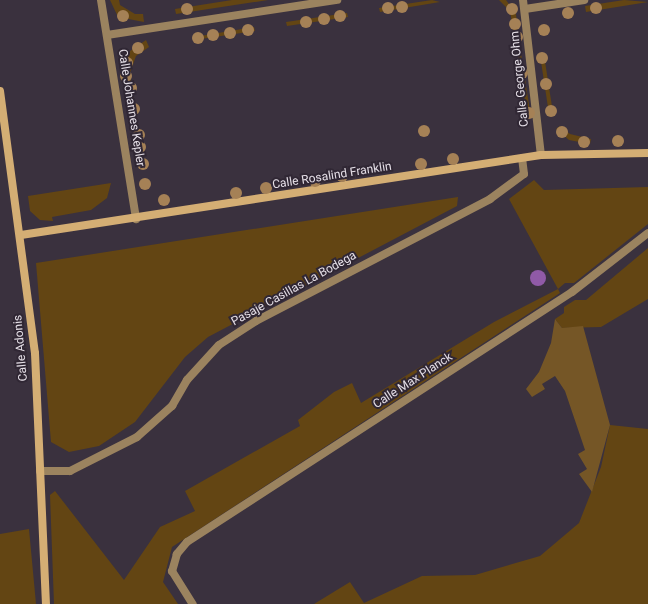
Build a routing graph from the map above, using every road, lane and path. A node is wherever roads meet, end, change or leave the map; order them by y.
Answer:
1 (101, 0) edge
2 (337, 0) edge
3 (523, 0) edge
4 (584, 0) edge
5 (525, 9) junction
6 (107, 35) junction
7 (0, 91) edge
8 (648, 153) edge
9 (541, 155) junction
10 (522, 158) junction
11 (136, 219) junction
12 (648, 233) edge
13 (21, 235) junction
14 (40, 471) junction
15 (46, 604) edge
16 (193, 604) edge

1 - 6 street, Calle Johannes Kepler
2 - 6 street
3 - 5 street, Calle George Ohm
4 - 5 street
5 - 9 street, Calle George Ohm
6 - 11 street, Calle Johannes Kepler
7 - 13 street, Calle Adonis
8 - 9 street, Calle Rosalind Franklin
9 - 10 street, Calle Rosalind Franklin
10 - 11 street, Calle Rosalind Franklin
10 - 14 street, Pasaje Casillas La Bodega
11 - 13 street, Calle Rosalind Franklin
12 - 16 street, Calle Max Planck
13 - 14 street, Calle Adonis
14 - 15 street, Calle Adonis

